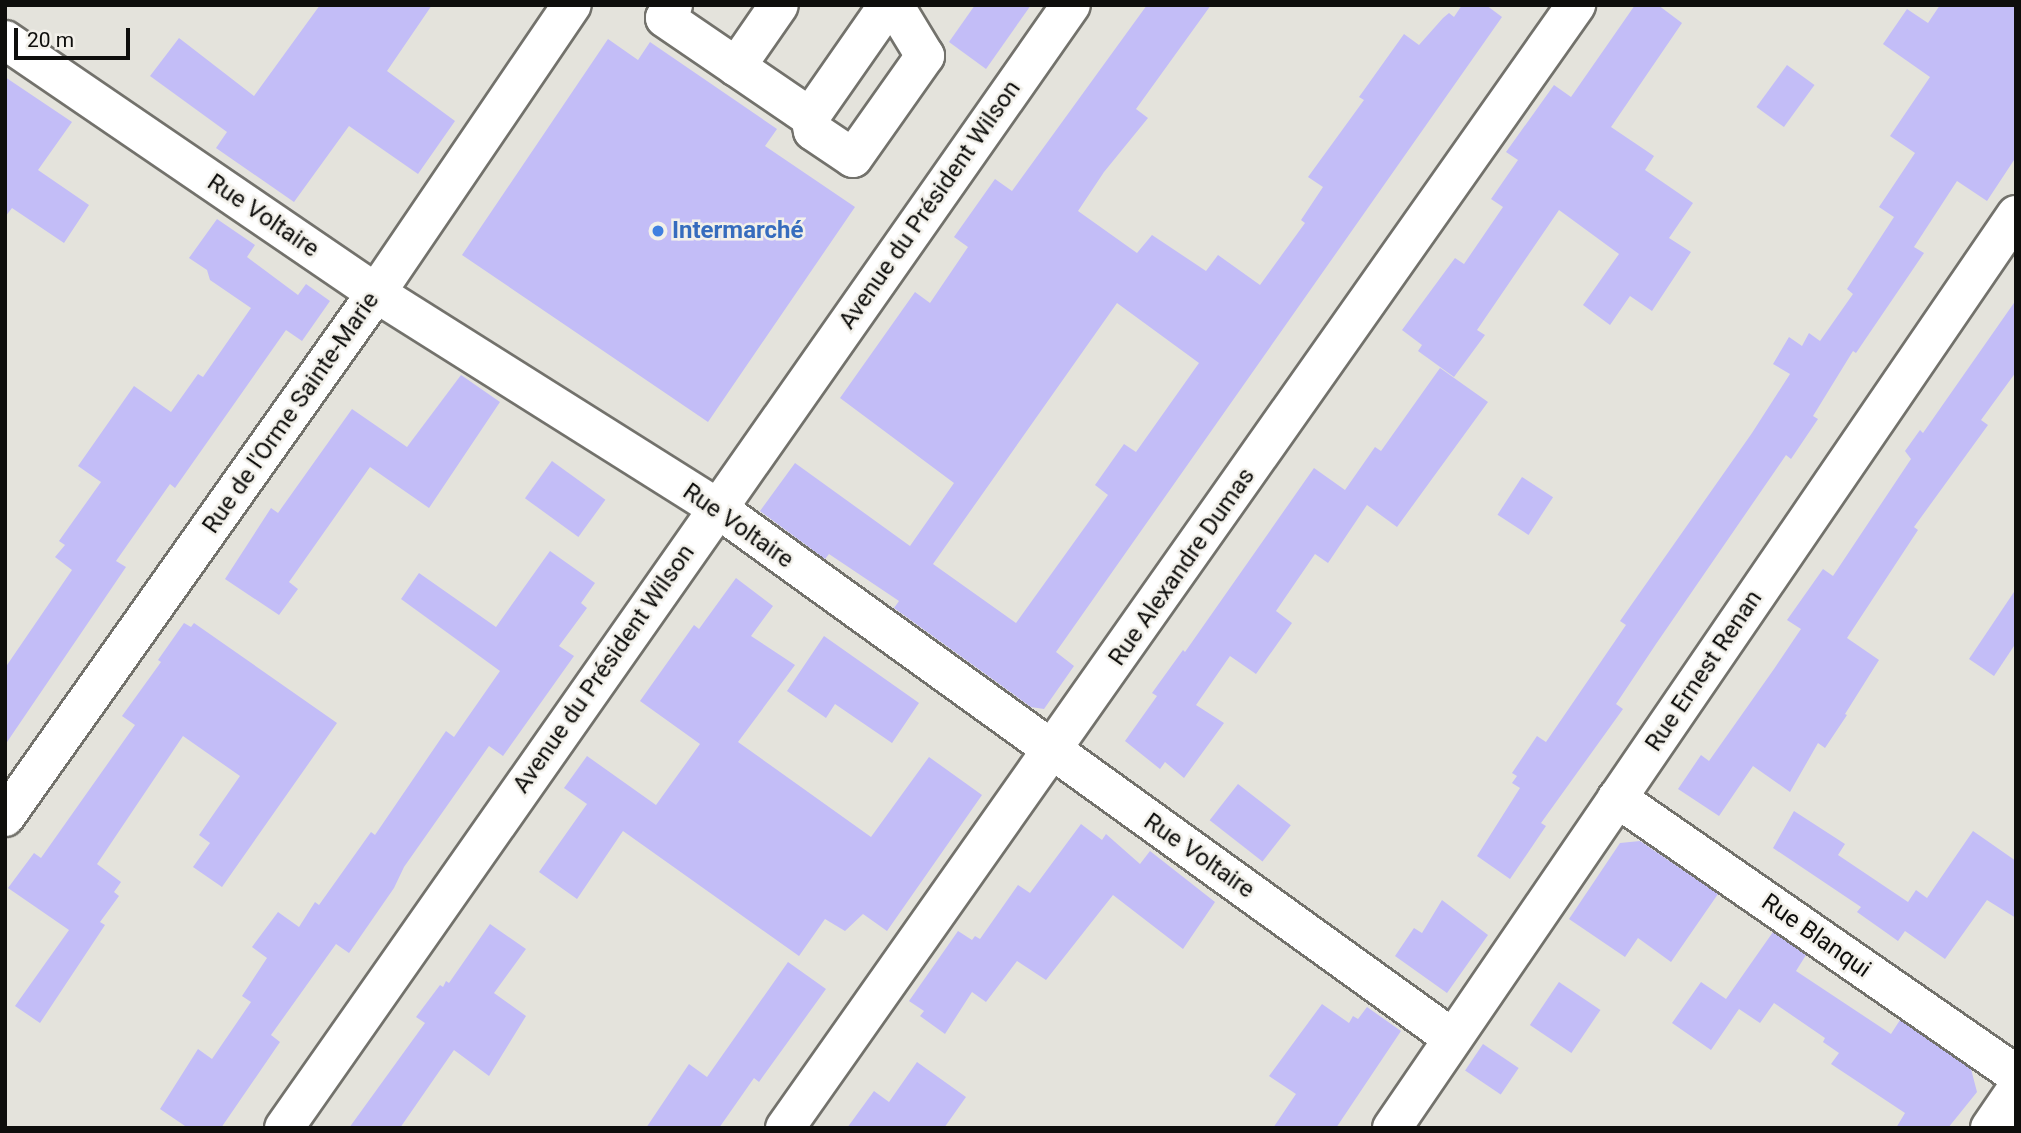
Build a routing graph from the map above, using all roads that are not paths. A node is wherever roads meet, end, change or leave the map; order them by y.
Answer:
1 (572, 5) edge
2 (673, 5) edge
3 (779, 5) edge
4 (888, 5) edge
5 (894, 5) edge
6 (1071, 5) edge
7 (1576, 5) edge
8 (5, 40) edge
9 (736, 67) junction
10 (810, 117) junction
11 (2016, 215) edge
12 (376, 293) junction
13 (717, 508) junction
14 (1052, 752) junction
15 (1617, 798) junction
16 (5, 817) edge
17 (1452, 1038) junction
18 (2016, 1074) edge
19 (2016, 1090) edge
20 (284, 1128) edge
21 (785, 1128) edge
22 (1392, 1128) edge
23 (1990, 1128) edge

1 - 12 street, Rue de l'Orme Sainte-Marie
2 - 9 street
3 - 9 street
4 - 10 street
5 - 10 street
6 - 13 street, Avenue du Président Wilson
7 - 14 street, Rue Alexandre Dumas
8 - 12 street, Rue Voltaire
9 - 10 street
11 - 15 street, Rue Ernest Renan
12 - 13 street, Rue Voltaire
12 - 16 street, Rue de l'Orme Sainte-Marie
13 - 14 street, Rue Voltaire
13 - 20 street, Avenue du Président Wilson
14 - 17 street, Rue Voltaire
14 - 21 street, Rue Alexandre Dumas
15 - 17 street, Rue Ernest Renan
15 - 18 street, Rue Blanqui
17 - 22 street, Rue Ernest Renan
19 - 23 street

